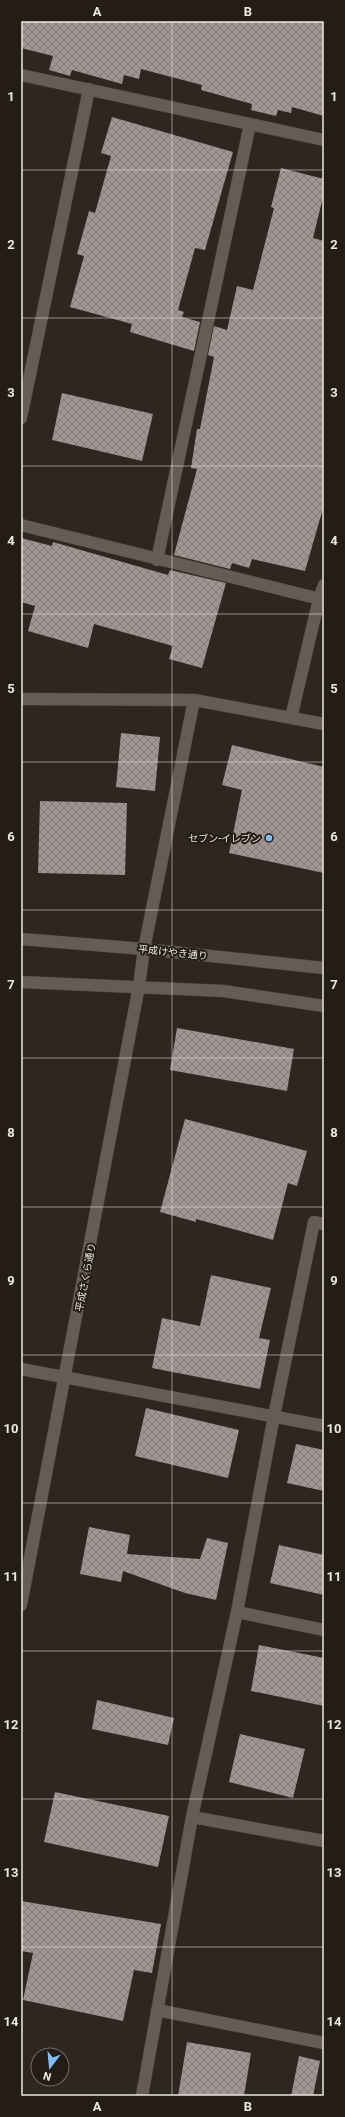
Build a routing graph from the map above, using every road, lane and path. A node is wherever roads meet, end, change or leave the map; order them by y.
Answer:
1 (21, 75) edge
2 (89, 90) junction
3 (250, 124) junction
4 (324, 140) edge
5 (21, 418) edge
6 (21, 525) edge
7 (157, 560) junction
8 (324, 585) edge
9 (321, 600) edge
10 (21, 699) edge
11 (194, 700) junction
12 (292, 718) junction
13 (324, 724) edge
14 (21, 939) edge
15 (144, 949) junction
16 (324, 968) edge
17 (21, 982) edge
18 (139, 986) junction
19 (324, 1006) edge
20 (324, 1224) edge
21 (21, 1369) edge
22 (66, 1377) junction
23 (274, 1416) junction
24 (324, 1426) edge
25 (21, 1605) edge
26 (237, 1612) junction
27 (324, 1630) edge
28 (192, 1817) junction
29 (324, 1841) edge
30 (157, 2010) junction
31 (324, 2043) edge
32 (142, 2096) edge

1 - 2 street
2 - 3 street
2 - 5 street
3 - 4 street
3 - 7 street
6 - 7 street
7 - 9 street
8 - 9 street
9 - 12 street
10 - 11 street
11 - 12 street
11 - 15 street, 平成さくら通り
12 - 13 street
14 - 15 street, 平成けやき通り
15 - 16 street, 平成けやき通り
15 - 18 street, 平成さくら通り
17 - 18 street
18 - 19 street
18 - 22 street, 平成さくら通り
20 - 23 street
21 - 22 street
22 - 23 street
22 - 25 street, 平成さくら通り
23 - 24 street
23 - 26 street
26 - 27 street
26 - 28 street
28 - 29 street
28 - 30 street
30 - 31 street
30 - 32 street

